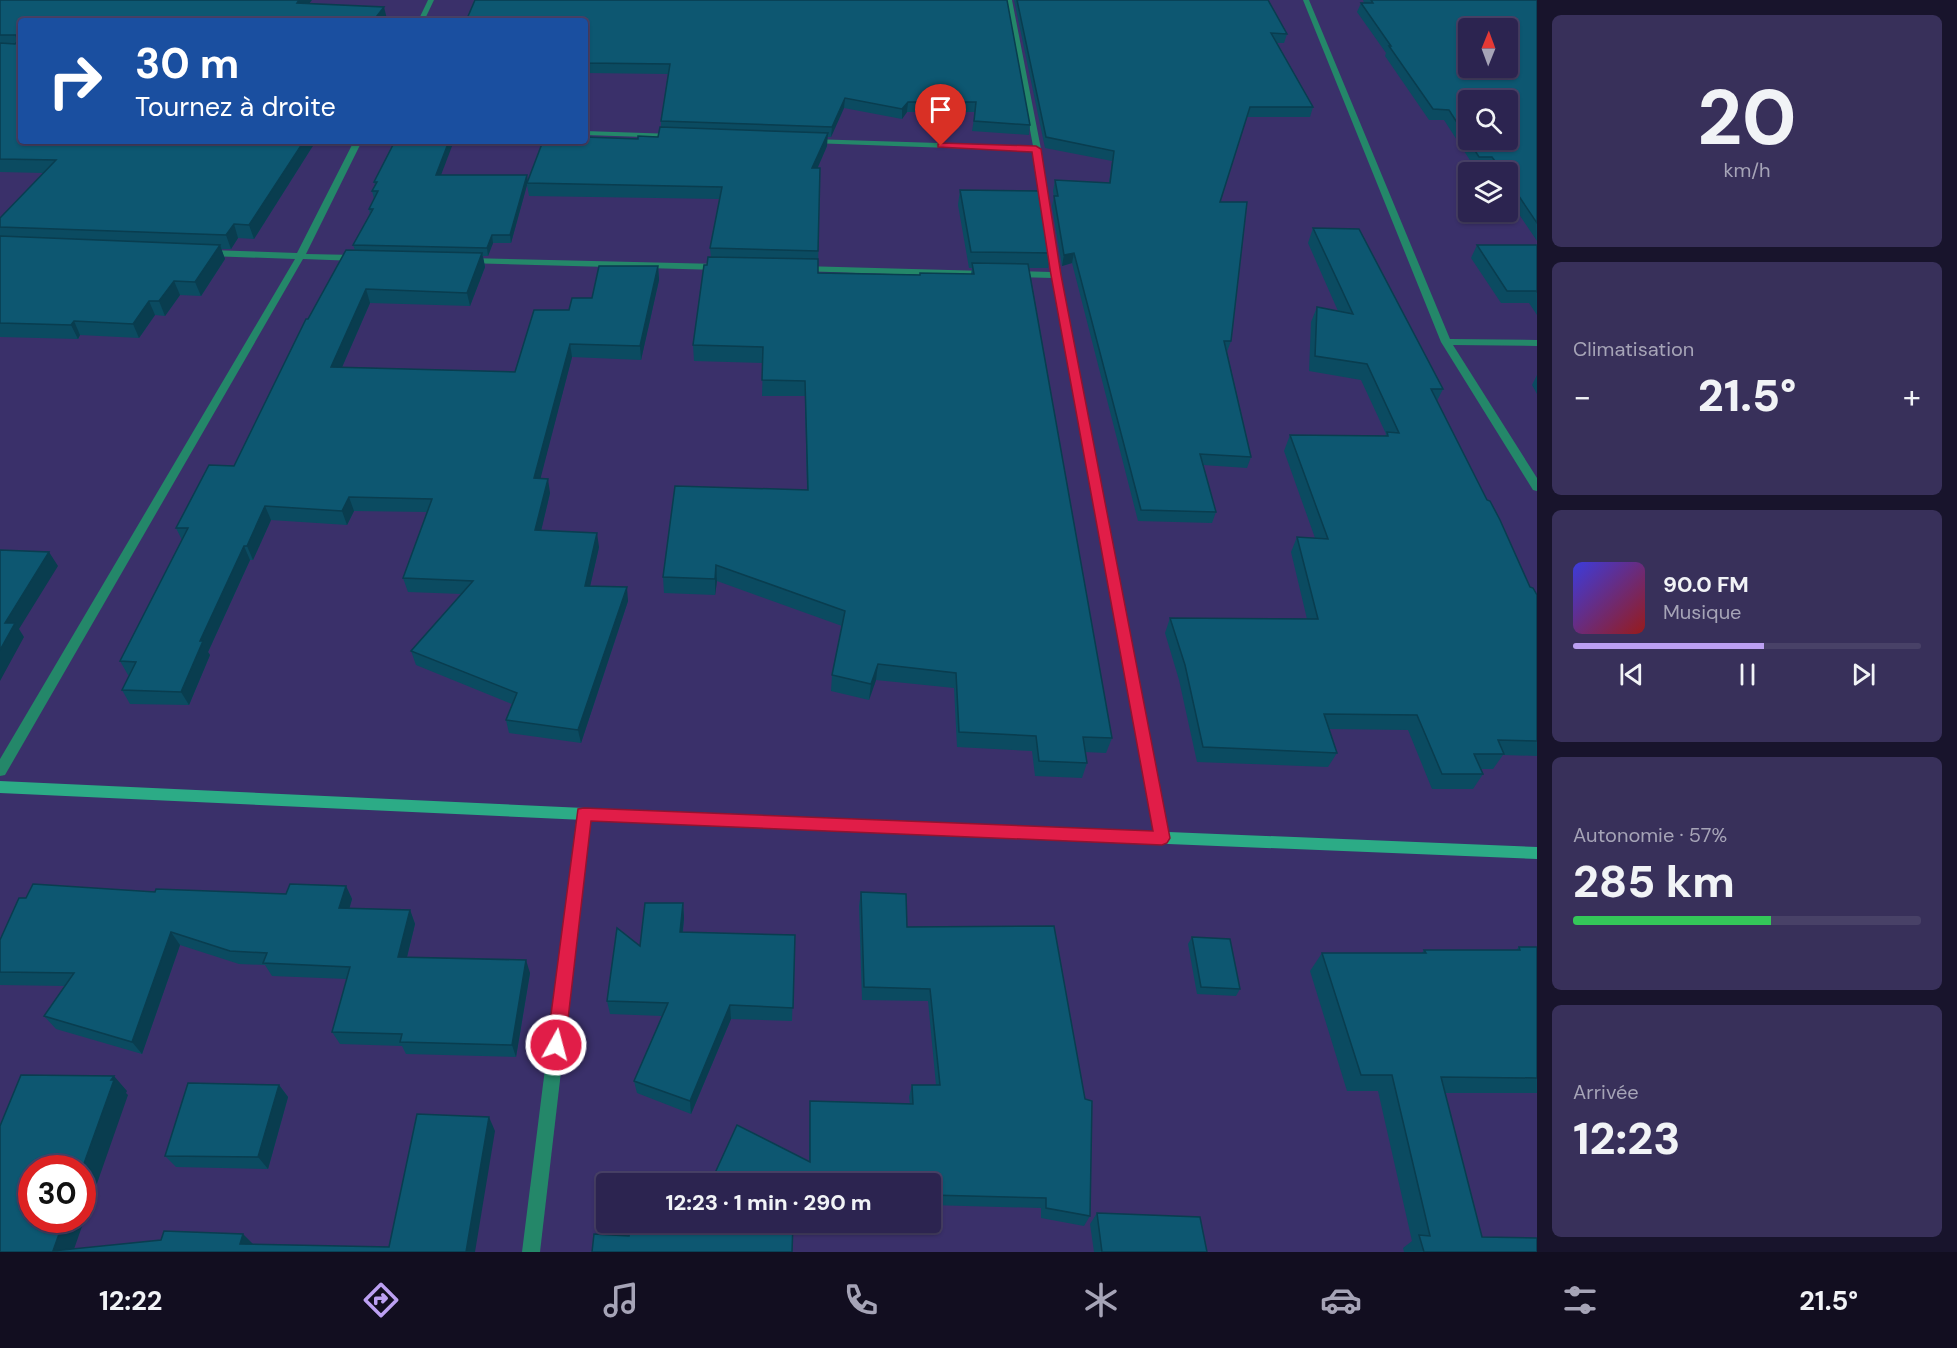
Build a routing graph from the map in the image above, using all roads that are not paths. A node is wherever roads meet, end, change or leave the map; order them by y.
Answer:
1 (431, 0) edge
2 (1009, 0) edge
3 (1306, 0) edge
4 (422, 18) edge
5 (588, 133) edge
6 (680, 136) edge
7 (799, 140) edge
8 (356, 144) edge
9 (1036, 149) junction
10 (196, 253) edge
11 (300, 257) junction
12 (371, 259) edge
13 (453, 261) edge
14 (725, 267) edge
15 (796, 269) edge
16 (997, 274) edge
17 (1009, 274) edge
18 (1056, 275) junction
19 (1446, 342) junction
20 (1537, 343) edge
21 (1537, 487) edge
22 (0, 771) edge
23 (0, 787) edge
24 (584, 814) junction
25 (1162, 838) junction
26 (1537, 853) edge
27 (531, 1252) edge

1 - 4 street
2 - 9 street
3 - 19 street
5 - 6 street
7 - 9 street
8 - 11 street
9 - 18 street
10 - 11 street
11 - 12 street
11 - 22 street
13 - 14 street
15 - 16 street
17 - 18 street
18 - 25 street
19 - 20 street
19 - 21 street
23 - 24 street
24 - 25 street
24 - 27 street
25 - 26 street

